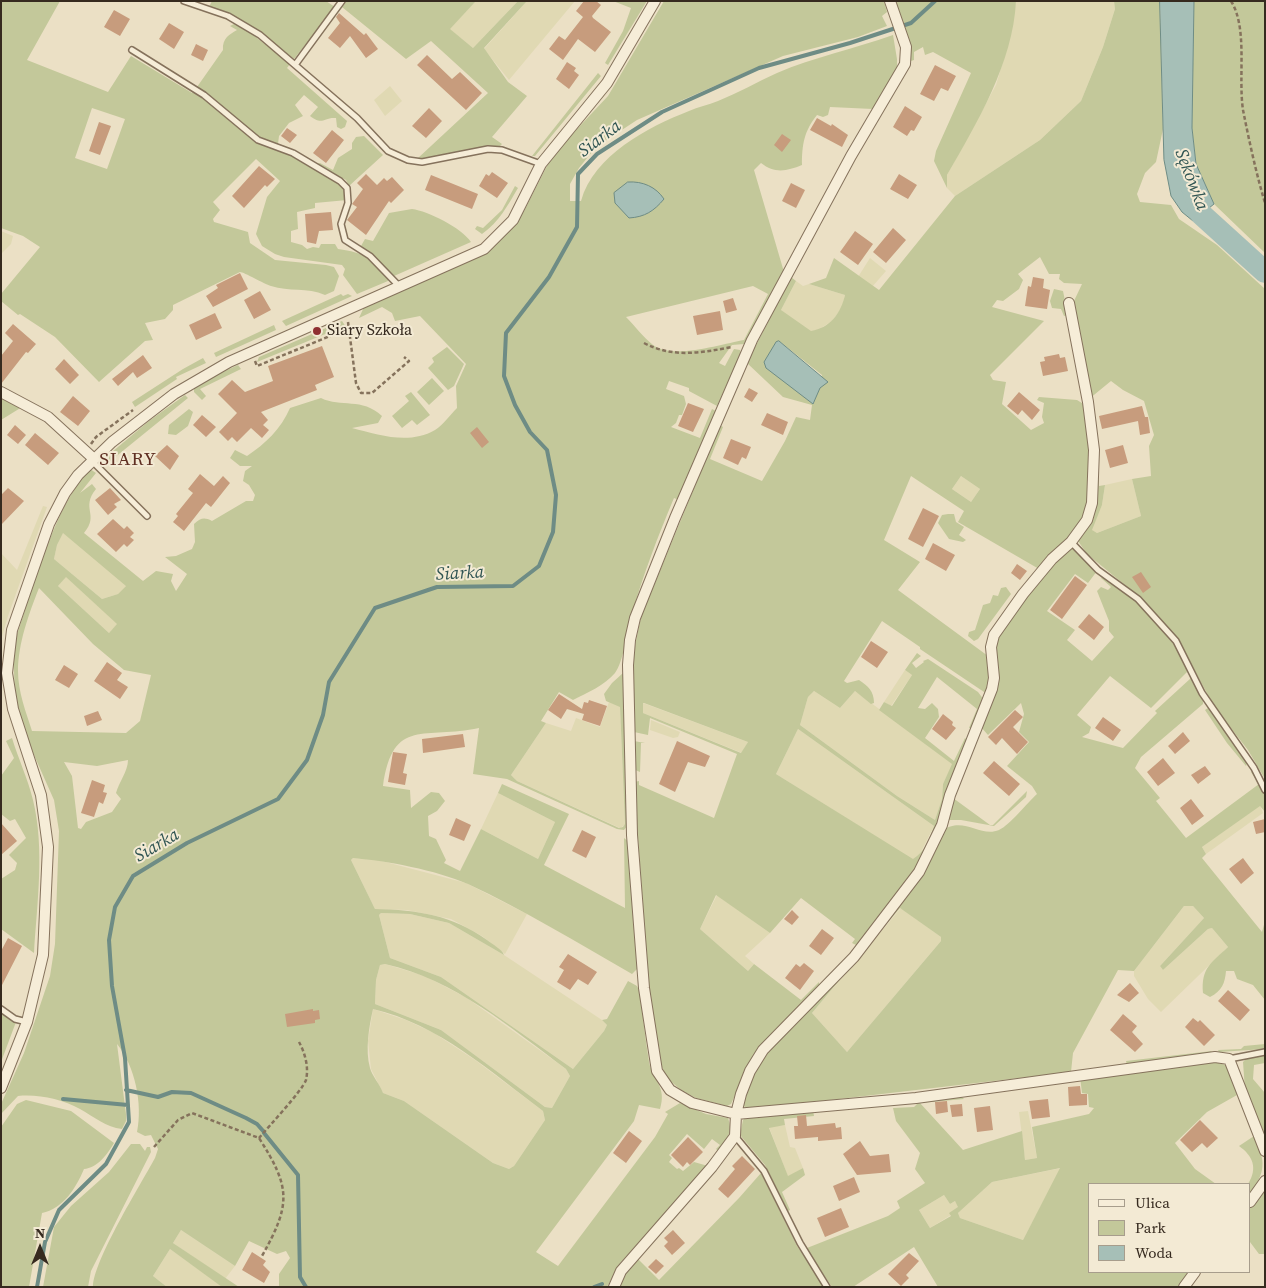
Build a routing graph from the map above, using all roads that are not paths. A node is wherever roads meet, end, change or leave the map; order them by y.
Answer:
1 (184, 1) edge
2 (342, 1) edge
3 (655, 1) edge
4 (890, 3) edge
5 (132, 50) dead end
6 (295, 65) junction
7 (542, 164) junction
8 (400, 287) junction
9 (1069, 303) dead end
10 (1, 392) edge
11 (91, 457) junction
12 (147, 516) dead end
13 (1071, 542) junction
14 (1265, 790) edge
15 (1, 1009) edge
16 (27, 1022) junction
17 (1265, 1052) edge
18 (1229, 1059) junction
19 (1, 1088) edge
20 (736, 1114) junction
21 (735, 1136) junction
22 (1265, 1151) edge
23 (1265, 1181) edge
24 (1251, 1201) edge
25 (1194, 1273) edge
26 (614, 1287) edge
27 (827, 1287) edge
28 (1184, 1287) edge

1 - 6 lane
2 - 6 lane
3 - 7 street
4 - 20 street
5 - 8 lane
6 - 7 lane
7 - 8 street
8 - 11 street
9 - 13 street
10 - 11 street
11 - 12 lane
11 - 16 street
13 - 14 lane
13 - 20 street
15 - 16 lane
16 - 19 street
17 - 18 lane
18 - 20 street
18 - 22 street
20 - 21 street
21 - 26 street
21 - 27 lane
23 - 24 street
25 - 28 street

